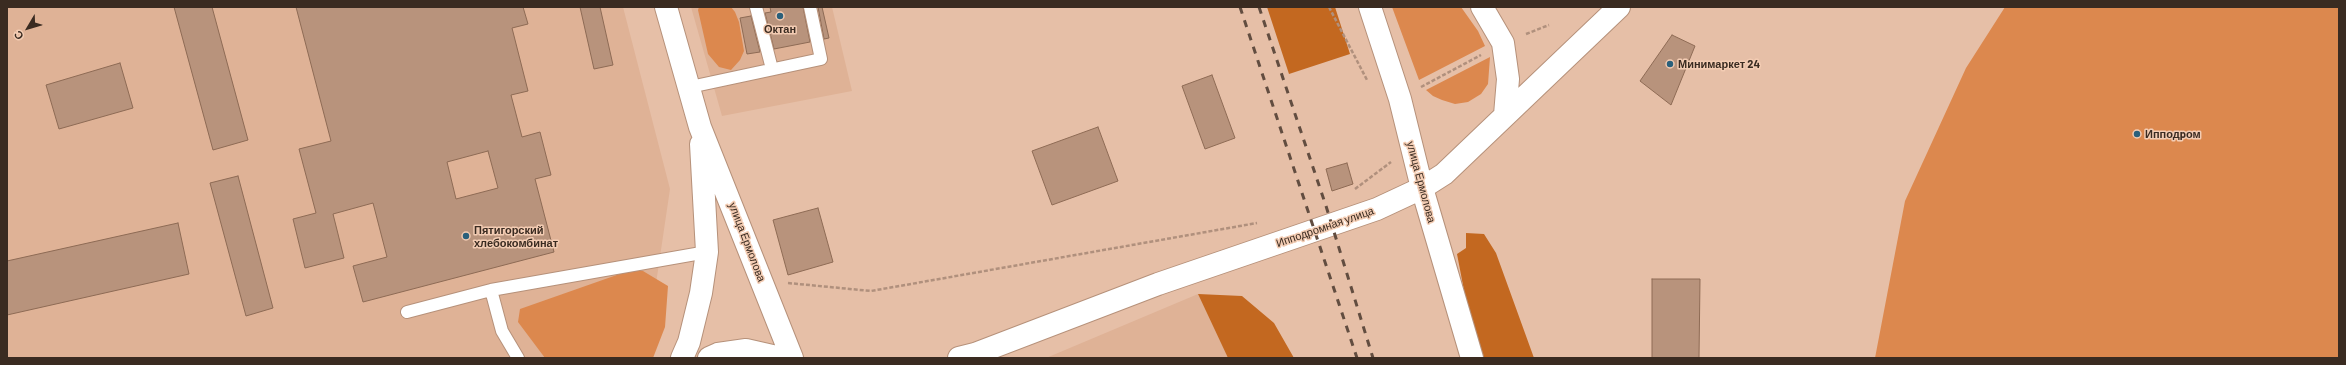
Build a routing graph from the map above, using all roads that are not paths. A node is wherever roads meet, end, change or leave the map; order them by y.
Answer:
1 (666, 7) edge
2 (756, 7) edge
3 (810, 7) edge
4 (1370, 7) edge
5 (1482, 7) edge
6 (1619, 7) edge
7 (772, 69) junction
8 (690, 86) junction
9 (1505, 115) junction
10 (700, 127) junction
11 (1422, 188) junction
12 (707, 252) junction
13 (491, 290) junction
14 (407, 312) dead end
15 (968, 357) edge
16 (518, 358) edge
17 (682, 358) edge
18 (709, 358) edge
19 (781, 358) edge
20 (792, 358) edge
21 (1472, 358) edge

1 - 8 street, улица Ермолова
2 - 7 lane
3 - 7 lane
4 - 11 street, улица Ермолова
5 - 9 street
6 - 9 street, Ипподромная улица
7 - 8 lane
8 - 10 street, улица Ермолова
9 - 11 street, Ипподромная улица
10 - 12 street, улица Ермолова
10 - 20 street, улица Ермолова
11 - 15 street, Ипподромная улица
11 - 21 street, улица Ермолова
12 - 13 lane
12 - 17 street, улица Ермолова
13 - 14 lane
13 - 16 lane
18 - 19 street

